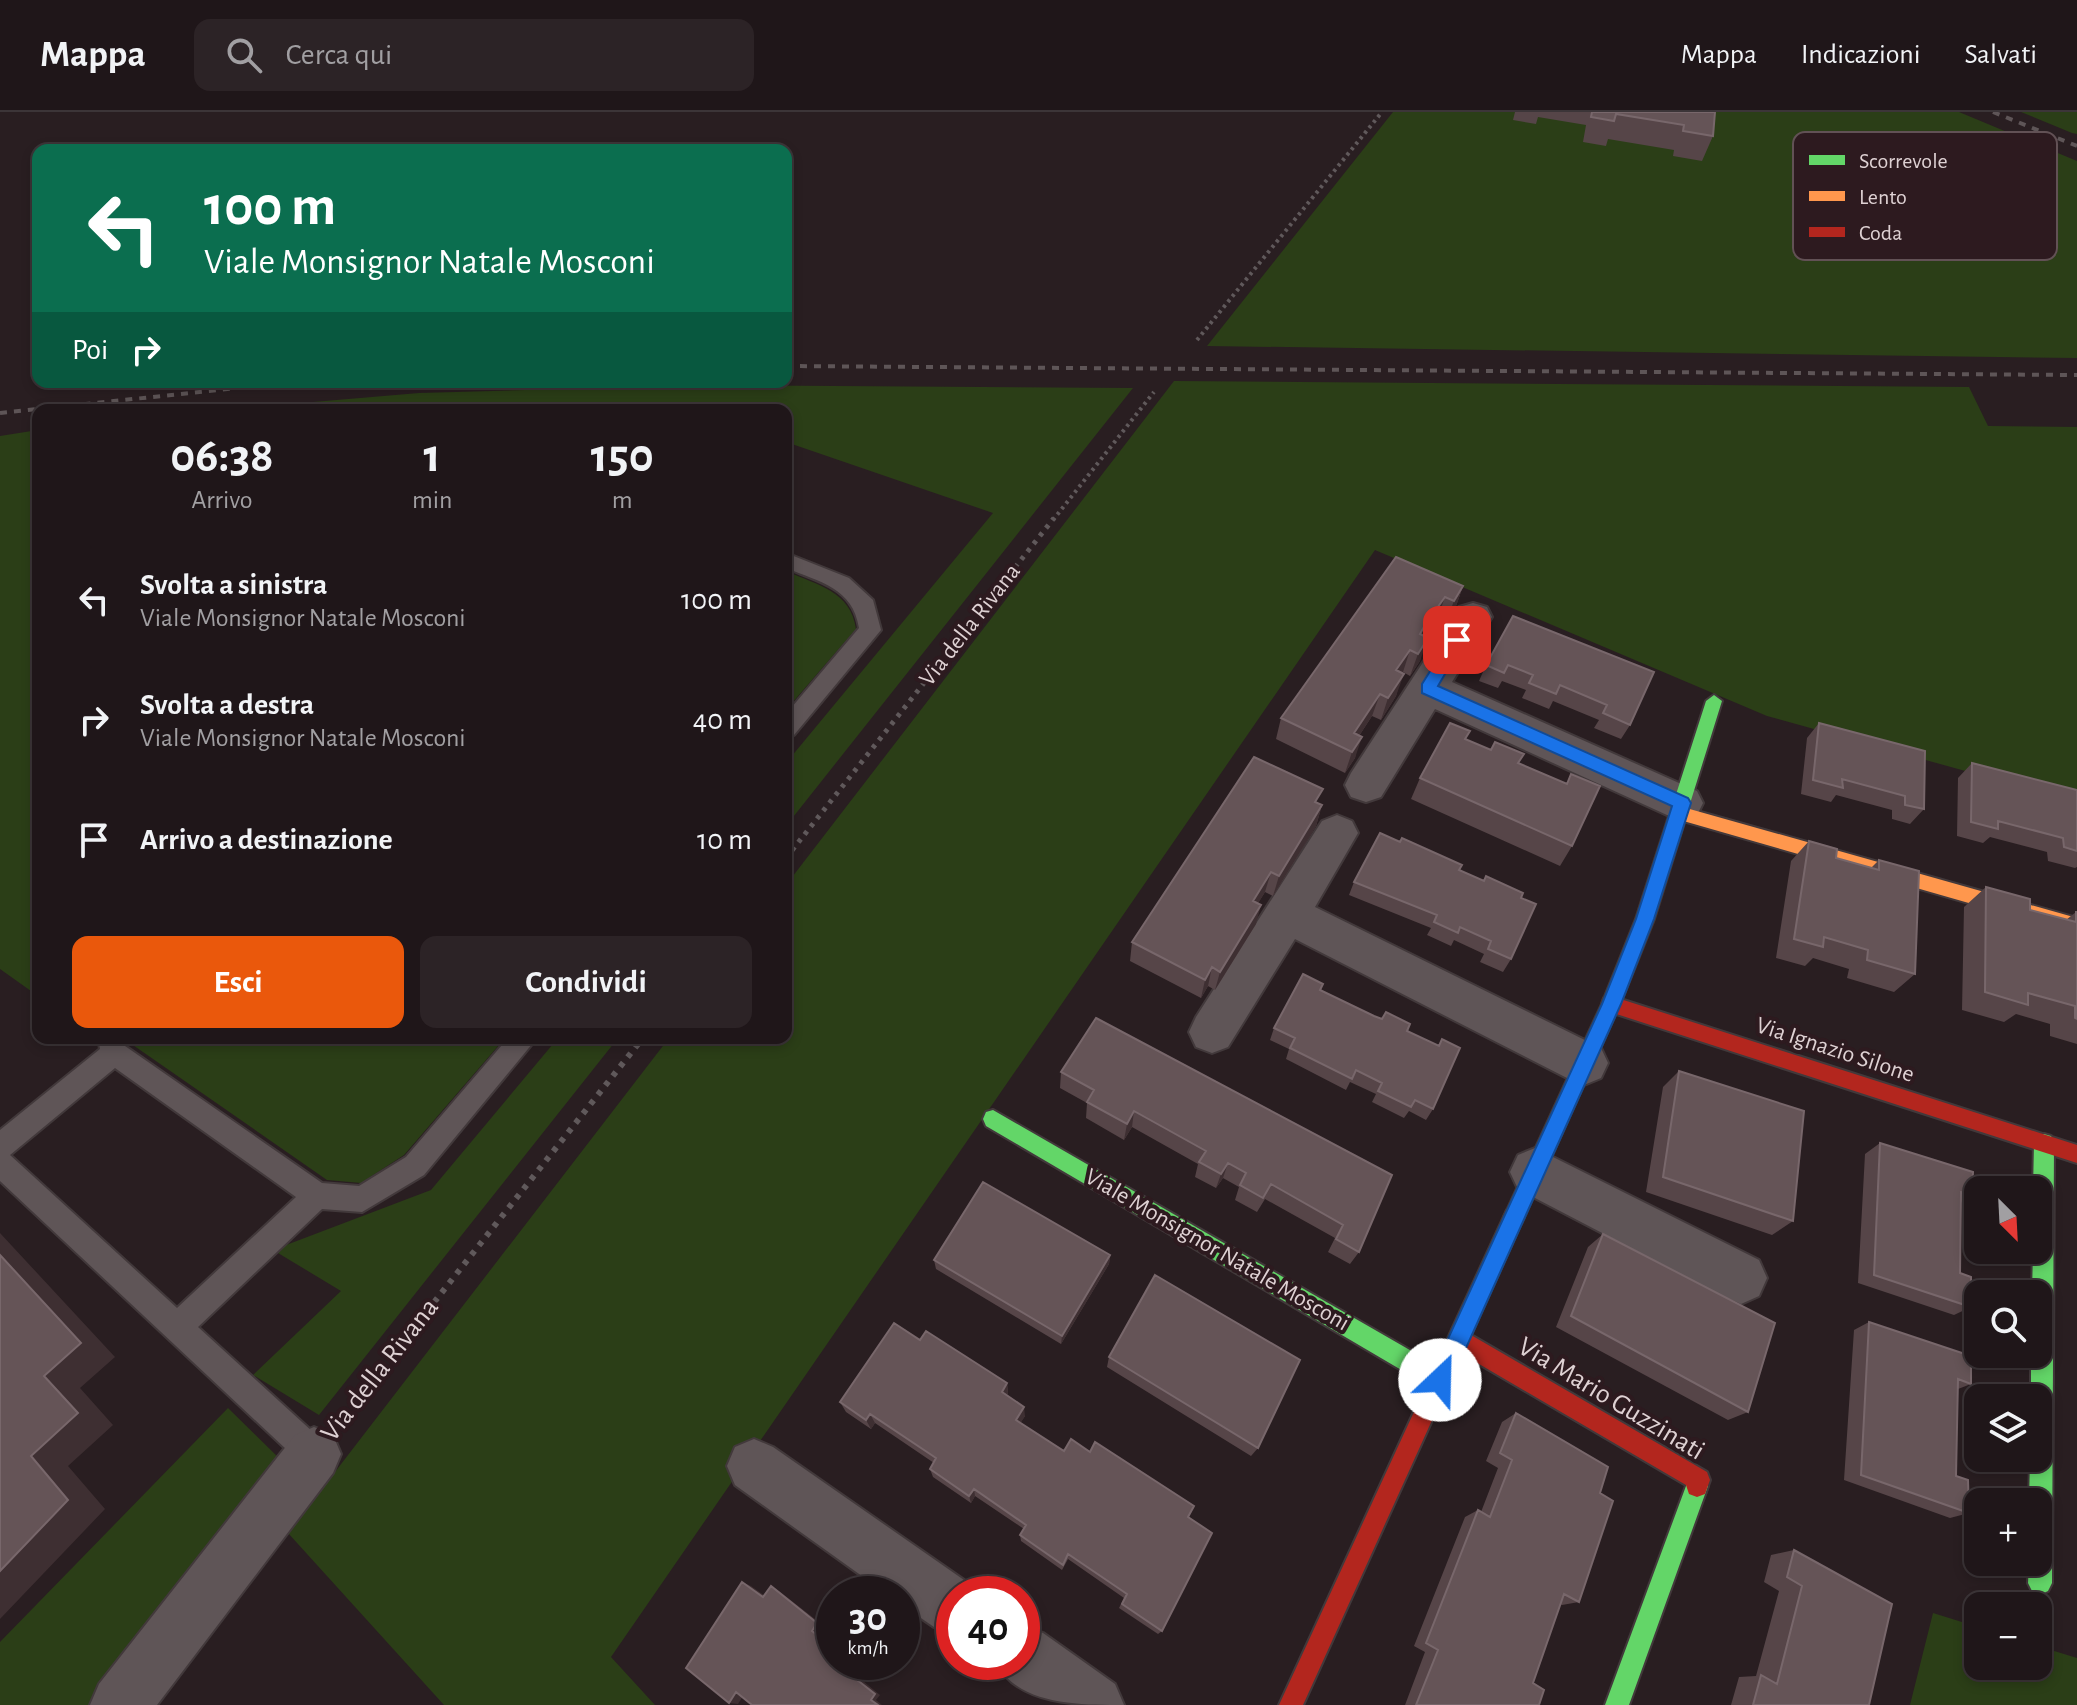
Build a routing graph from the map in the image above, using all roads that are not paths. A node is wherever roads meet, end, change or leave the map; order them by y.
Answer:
1 (792, 562) edge
2 (1473, 617) dead end
3 (1427, 688) junction
4 (1714, 701) dead end
5 (792, 722) edge
6 (1366, 785) dead end
7 (1681, 808) junction
8 (1337, 833) dead end
9 (1287, 914) junction
10 (2077, 926) edge
11 (1611, 1004) junction
12 (1212, 1032) dead end
13 (519, 1044) edge
14 (112, 1046) edge
15 (1584, 1063) junction
16 (993, 1119) dead end
17 (2044, 1143) junction
18 (0, 1147) edge
19 (2077, 1154) edge
20 (0, 1163) edge
21 (1535, 1172) junction
22 (317, 1196) junction
23 (1741, 1278) dead end
24 (178, 1327) junction
25 (1458, 1340) junction
26 (1440, 1380) junction
27 (314, 1454) joint
28 (754, 1466) dead end
29 (2040, 1583) dead end
30 (936, 1594) edge
31 (1040, 1667) edge
32 (120, 1705) edge
33 (1094, 1705) edge
34 (1291, 1705) edge
35 (1617, 1705) edge

1 - 5 lane
2 - 3 street
3 - 6 street
3 - 7 street
4 - 7 street
7 - 10 street
7 - 11 street
8 - 9 street
9 - 12 street
9 - 15 street
11 - 15 street
11 - 17 street, Via Ignazio Silone
13 - 22 lane
14 - 18 lane
14 - 22 lane
15 - 21 street
16 - 26 street, Viale Monsignor Natale Mosconi
17 - 19 street, Via Ignazio Silone
17 - 29 street
20 - 24 lane
21 - 23 street
21 - 25 street
22 - 24 lane
24 - 27 lane
25 - 26 street
25 - 35 street, Via Mario Guzzinati
26 - 34 street
27 - 32 street, Via della Rivana
28 - 30 street
31 - 33 street

